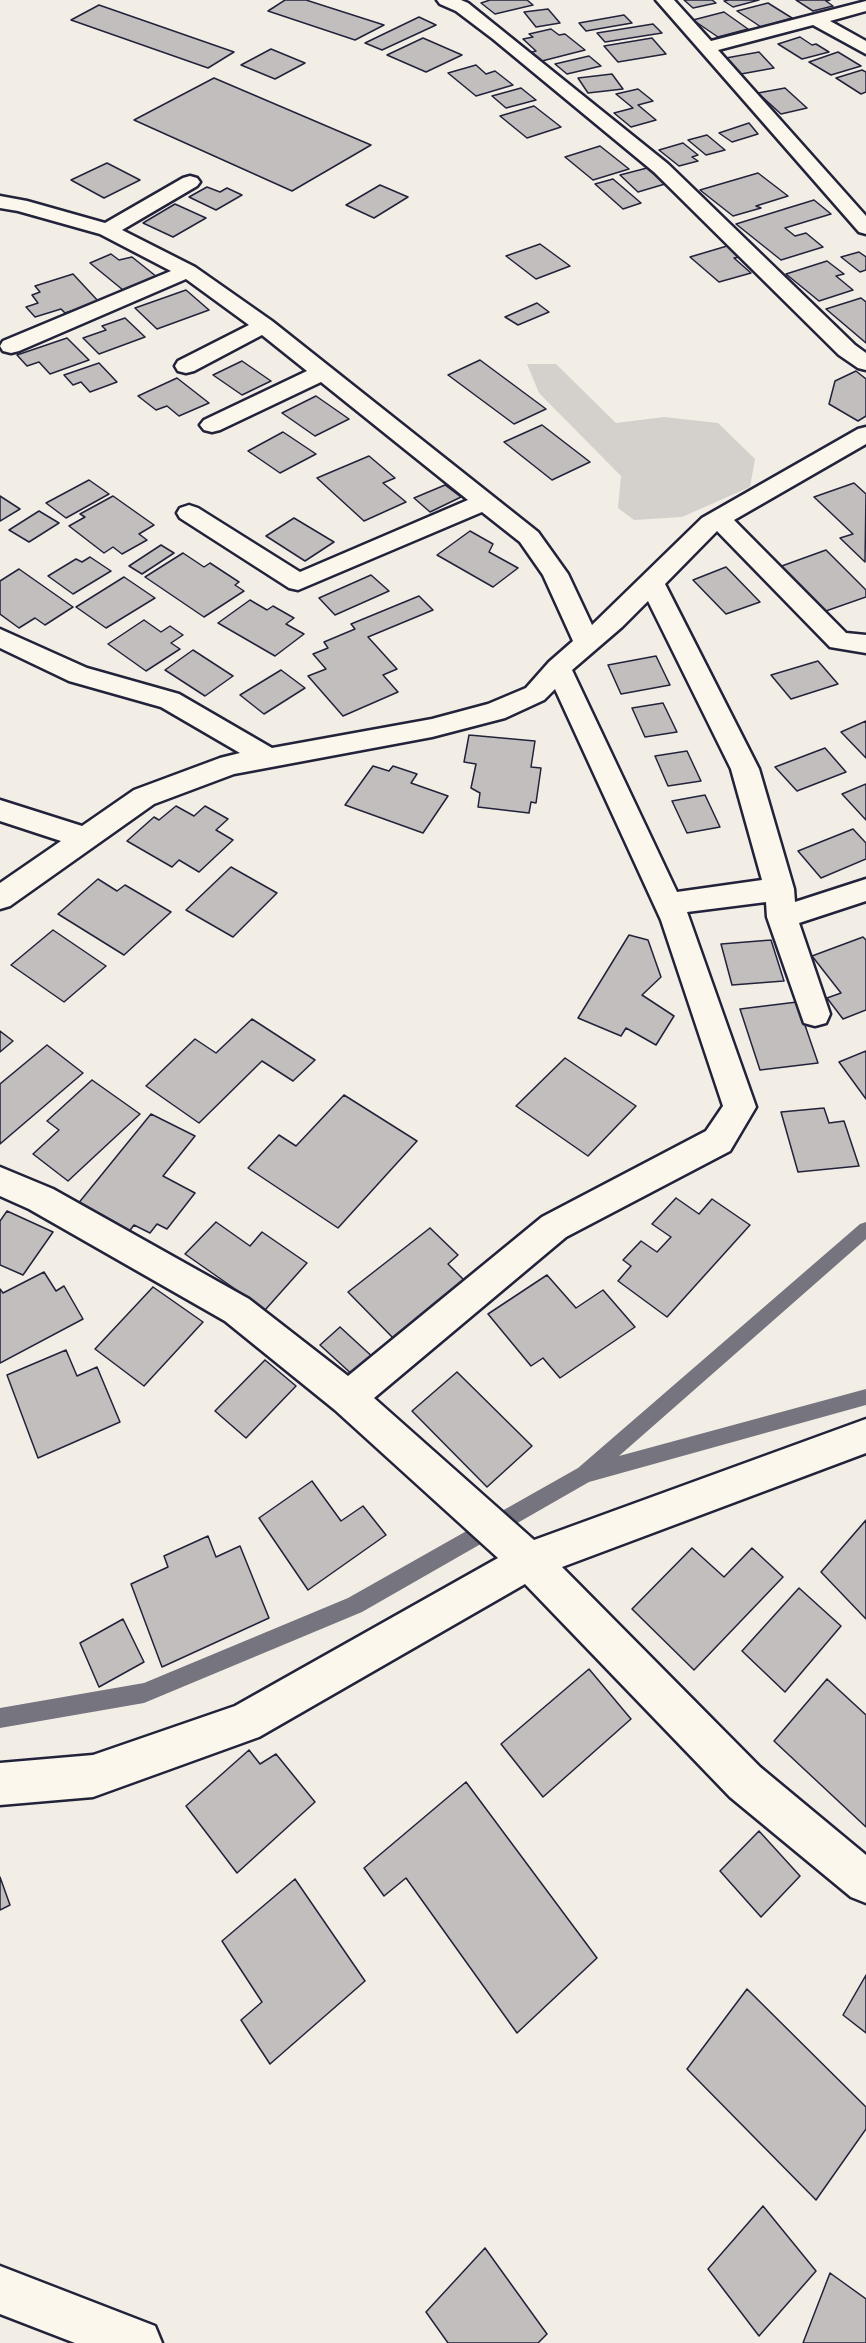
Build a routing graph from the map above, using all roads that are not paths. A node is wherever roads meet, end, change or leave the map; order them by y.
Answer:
1 (665, 0) edge
2 (458, 2) edge
3 (866, 6) edge
4 (817, 20) junction
5 (707, 47) junction
6 (866, 49) edge
7 (190, 182) dead end
8 (0, 202) edge
9 (866, 228) edge
10 (107, 230) junction
11 (188, 271) junction
12 (264, 326) junction
13 (11, 346) dead end
14 (866, 363) edge
15 (186, 366) dead end
16 (322, 374) junction
17 (212, 425) dead end
18 (866, 434) edge
19 (485, 502) junction
20 (189, 513) dead end
21 (718, 518) junction
22 (651, 581) junction
23 (0, 638) edge
24 (587, 642) junction
25 (866, 644) edge
26 (558, 668) junction
27 (267, 757) junction
28 (0, 810) edge
29 (85, 838) junction
30 (866, 890) edge
31 (0, 898) edge
32 (780, 903) junction
33 (669, 904) junction
34 (815, 1014) dead end
35 (0, 1181) edge
36 (348, 1398) junction
37 (866, 1436) edge
38 (529, 1561) junction
39 (0, 1784) edge
40 (866, 1882) edge
41 (0, 2290) edge
42 (138, 2343) edge

1 - 5 street
2 - 14 street
3 - 4 street
4 - 5 street
4 - 6 street
5 - 9 street
7 - 10 street
8 - 10 street
10 - 11 street
11 - 12 street
11 - 13 street
12 - 15 street
12 - 16 street
16 - 17 street
16 - 19 street
18 - 21 street
19 - 20 street
19 - 24 street
21 - 22 street
21 - 25 street
22 - 24 street
22 - 32 street
23 - 27 street
24 - 26 street
26 - 27 street
26 - 33 street
27 - 29 street
28 - 29 street
29 - 31 street
30 - 32 street
32 - 33 street
32 - 34 street
33 - 36 street
35 - 36 street
36 - 38 street
37 - 38 street
38 - 39 street
38 - 40 street
41 - 42 street

